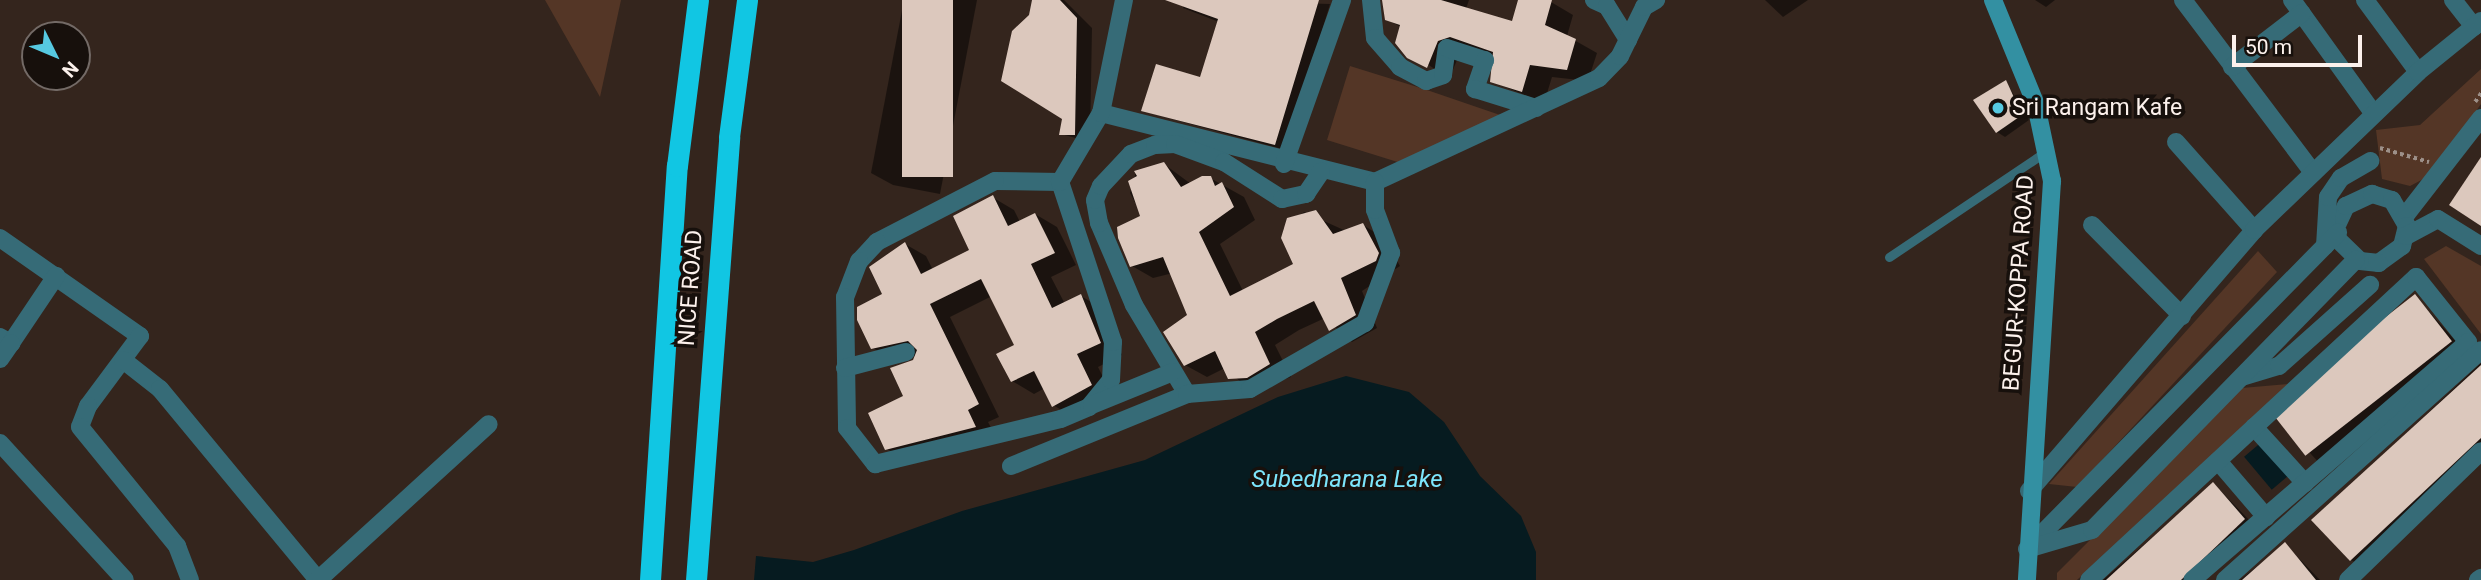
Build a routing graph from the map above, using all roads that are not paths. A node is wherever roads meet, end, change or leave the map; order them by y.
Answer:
1 (698, 0) edge
2 (747, 0) edge
3 (1124, 0) edge
4 (1342, 0) edge
5 (1371, 0) edge
6 (1594, 0) edge
7 (1993, 0) edge
8 (2183, 0) edge
9 (2365, 0) edge
10 (2453, 0) edge
11 (1647, 2) edge
12 (2297, 7) edge
13 (2477, 24) edge
14 (1628, 40) junction
15 (2232, 67) junction
16 (2418, 72) junction
17 (1536, 108) junction
18 (1101, 113) junction
19 (2374, 114) junction
20 (2481, 118) edge
21 (2176, 142) dead end
22 (2049, 150) junction
23 (2370, 161) dead end
24 (1284, 164) junction
25 (2311, 170) junction
26 (1321, 172) junction
27 (1375, 182) junction
28 (1060, 183) junction
29 (2405, 216) junction
30 (2092, 225) dead end
31 (2254, 230) junction
32 (2335, 236) junction
33 (2406, 236) junction
34 (0, 238) edge
35 (2481, 246) edge
36 (1889, 257) dead end
37 (2356, 259) junction
38 (56, 276) junction
39 (2370, 285) dead end
40 (2182, 316) junction
41 (5, 340) edge
42 (2481, 350) edge
43 (906, 352) dead end
44 (0, 359) edge
45 (123, 360) junction
46 (845, 368) junction
47 (1173, 372) junction
48 (2240, 378) junction
49 (1186, 394) junction
50 (1088, 407) junction
51 (489, 424) dead end
52 (2254, 427) junction
53 (0, 443) edge
54 (2481, 451) edge
55 (2218, 461) junction
56 (1012, 466) dead end
57 (2305, 483) junction
58 (2029, 491) junction
59 (2266, 517) junction
60 (2027, 549) junction
61 (125, 580) edge
62 (190, 580) edge
63 (318, 580) edge
64 (650, 580) edge
65 (696, 580) edge
66 (2027, 580) edge
67 (2089, 580) edge
68 (2192, 580) edge
69 (2225, 580) edge
70 (2348, 580) edge

1 - 64 highway, NICE ROAD
2 - 65 highway, NICE ROAD
3 - 18 street
4 - 24 street
5 - 17 street
6 - 14 street
7 - 22 main road, BEGUR-KOPPA ROAD
8 - 15 street
9 - 16 street
10 - 13 street
11 - 14 street
12 - 15 street
12 - 19 street
13 - 16 street
14 - 17 street
15 - 25 street
16 - 19 street
17 - 27 street
18 - 24 street
18 - 28 street
19 - 25 street
20 - 29 street
21 - 31 street
22 - 36 lane
22 - 58 main road, BEGUR-KOPPA ROAD
23 - 32 street
24 - 26 street
25 - 31 street
26 - 27 street
26 - 47 street
27 - 49 street
28 - 46 street
28 - 50 street
29 - 32 street
29 - 33 street
30 - 40 street
31 - 40 street
32 - 37 street
32 - 60 street
33 - 35 street
33 - 37 street
34 - 38 street
37 - 48 street
38 - 41 street
38 - 45 street
39 - 48 street
40 - 58 street
41 - 44 street
42 - 69 street
43 - 46 street
45 - 62 street
45 - 63 street
46 - 50 street
47 - 49 street
47 - 50 street
48 - 60 street
49 - 56 street
51 - 63 street
52 - 55 street
52 - 57 street
52 - 57 street
53 - 61 street
54 - 70 street
55 - 59 street
55 - 67 street
57 - 59 street
58 - 60 main road, BEGUR-KOPPA ROAD
59 - 68 street
60 - 66 main road, BEGUR-KOPPA ROAD

